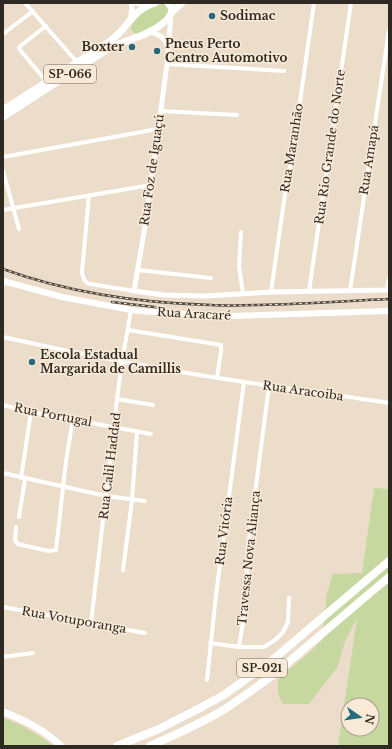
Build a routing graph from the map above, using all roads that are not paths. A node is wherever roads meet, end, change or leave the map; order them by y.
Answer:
1 (25, 3) edge
2 (131, 3) edge
3 (136, 3) edge
4 (168, 3) edge
5 (182, 3) edge
6 (314, 3) edge
7 (351, 3) edge
8 (153, 4) edge
9 (33, 11) junction
10 (172, 13) junction
11 (130, 21) junction
12 (46, 26) junction
13 (389, 30) edge
14 (149, 32) junction
15 (3, 34) edge
16 (139, 36) junction
17 (169, 49) junction
18 (77, 62) junction
19 (167, 64) junction
20 (284, 71) dead end
21 (47, 82) junction
22 (3, 110) edge
23 (161, 111) junction
24 (237, 115) dead end
25 (3, 117) edge
26 (158, 129) junction
27 (3, 157) edge
28 (3, 172) edge
29 (151, 184) junction
30 (89, 195) junction
31 (14, 208) junction
32 (3, 210) edge
33 (19, 229) dead end
34 (241, 232) dead end
35 (138, 270) junction
36 (211, 278) dead end
37 (389, 278) edge
38 (3, 281) edge
39 (388, 290) edge
40 (134, 291) junction
41 (309, 291) junction
42 (350, 291) junction
43 (271, 292) junction
44 (243, 294) junction
45 (131, 310) junction
46 (389, 311) edge
47 (128, 330) junction
48 (3, 337) edge
49 (122, 362) junction
50 (217, 378) junction
51 (244, 382) junction
52 (269, 386) junction
53 (117, 399) junction
54 (389, 403) edge
55 (3, 405) edge
56 (153, 405) dead end
57 (31, 412) junction
58 (73, 419) junction
59 (114, 428) junction
60 (137, 432) junction
61 (151, 434) dead end
62 (3, 474) edge
63 (23, 478) junction
64 (64, 487) junction
65 (106, 496) junction
66 (132, 500) junction
67 (145, 501) dead end
68 (19, 517) dead end
69 (16, 527) dead end
70 (389, 561) edge
71 (123, 570) dead end
72 (389, 577) edge
73 (289, 598) dead end
74 (3, 607) edge
75 (91, 623) junction
76 (146, 633) dead end
77 (210, 643) junction
78 (239, 647) junction
79 (33, 652) dead end
80 (3, 657) edge
81 (207, 680) dead end
82 (3, 712) edge
83 (61, 746) edge
84 (117, 746) edge
85 (150, 746) edge

1 - 9 street
2 - 11 street
3 - 8 street
4 - 10 main road
5 - 10 main road, SP-066
6 - 43 street, Rua Maranhão
7 - 41 street, Rua Rio Grande do Norte
8 - 11 main road, SP-066
9 - 12 street
9 - 15 street
10 - 14 main road, SP-066
10 - 17 street, Rua Foz de Iguaçú
11 - 16 main road
11 - 18 main road, SP-066
12 - 18 street
12 - 21 street
13 - 42 street, Rua Amapá
14 - 16 main road, SP-066
14 - 17 street
16 - 25 main road, SP-066
17 - 19 street, Rua Foz de Iguaçú
18 - 21 main road, SP-066
19 - 20 street
19 - 23 street, Rua Foz de Iguaçú
21 - 22 main road, SP-066
23 - 24 street
23 - 26 street, Rua Foz de Iguaçú
26 - 27 street
26 - 29 street, Rua Foz de Iguaçú
28 - 31 street
29 - 30 street
29 - 35 street, Rua Foz de Iguaçú
30 - 31 street
30 - 40 street
31 - 32 street
31 - 33 street
34 - 44 street
35 - 36 street
35 - 40 street, Rua Foz de Iguaçú
37 - 39 street
38 - 45 main road, Rua Aracaré
39 - 42 street
40 - 44 street
41 - 42 street
41 - 43 street
43 - 44 street
45 - 46 main road, Rua Aracaré
45 - 47 street, Rua Calil Haddad
47 - 49 street, Rua Calil Haddad
47 - 50 street
48 - 49 street, Rua Aracoiba
49 - 50 street, Rua Aracoiba
49 - 53 street, Rua Calil Haddad
50 - 51 street, Rua Aracoiba
51 - 52 street, Rua Aracoiba
51 - 77 street, Rua Vitória
52 - 54 street, Rua Aracoiba
52 - 78 street, Travessa Nova Aliança
53 - 56 street
53 - 59 street, Rua Calil Haddad
55 - 57 street, Rua Portugal
57 - 58 street, Rua Portugal
57 - 63 street
58 - 59 street, Rua Portugal
58 - 64 street
59 - 60 street, Rua Portugal
59 - 65 street, Rua Calil Haddad
60 - 61 street, Rua Portugal
60 - 66 street
62 - 63 street
63 - 64 street
63 - 68 street
64 - 65 street
64 - 69 street
65 - 66 street
65 - 75 street, Rua Calil Haddad
66 - 67 street
66 - 71 street
70 - 84 highway, SP-021
72 - 85 highway, SP-021
73 - 78 street
74 - 75 street, Rua Votuporanga
75 - 76 street, Rua Votuporanga
77 - 78 street
77 - 81 street, Rua Vitória
79 - 80 street
82 - 83 main road

